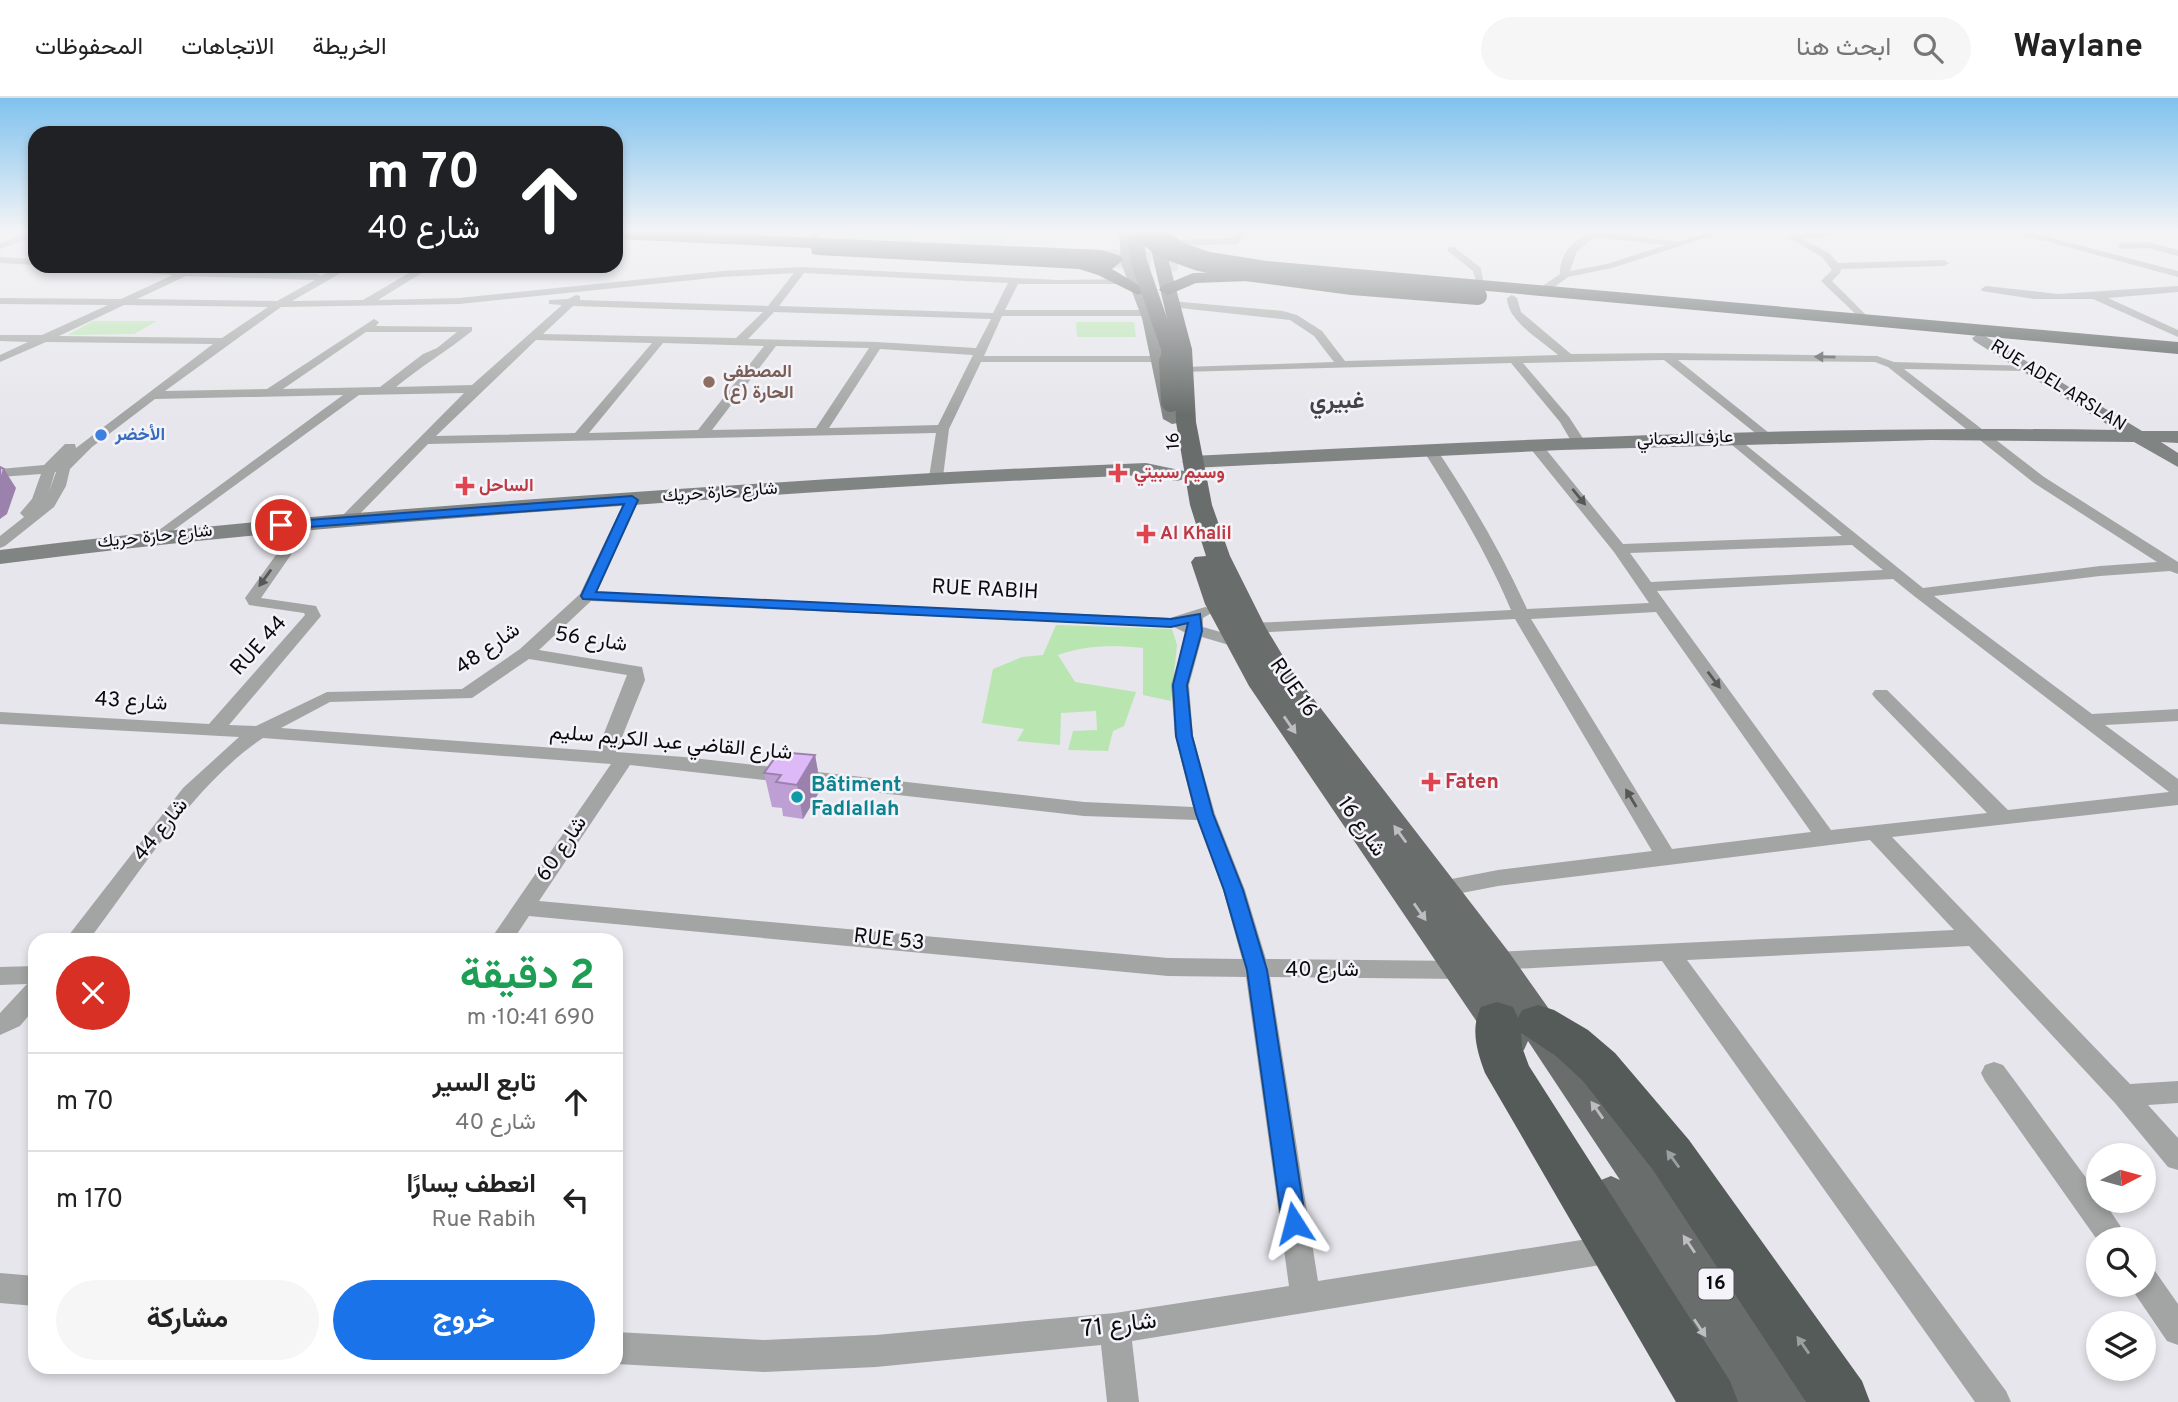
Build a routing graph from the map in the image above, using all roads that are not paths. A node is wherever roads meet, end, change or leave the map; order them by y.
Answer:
1 (143, 293) edge
2 (291, 293) edge
3 (295, 293) edge
4 (382, 293) edge
5 (547, 293) edge
6 (582, 293) edge
7 (783, 293) edge
8 (1008, 293) edge
9 (1137, 293) edge
10 (1150, 293) edge
11 (1170, 293) edge
12 (1181, 293) edge
13 (1496, 293) edge
14 (1497, 293) edge
15 (1501, 293) edge
16 (1504, 293) edge
17 (1517, 293) edge
18 (1838, 293) edge
19 (2007, 293) edge
20 (2139, 293) edge
21 (1514, 294) junction
22 (2096, 297) junction
23 (496, 299) junction
24 (0, 301) edge
25 (459, 301) junction
26 (122, 303) junction
27 (275, 303) junction
28 (364, 303) junction
29 (400, 303) junction
30 (572, 303) junction
31 (1172, 303) junction
32 (771, 309) junction
33 (998, 315) junction
34 (1149, 315) junction
35 (1865, 320) junction
36 (365, 329) junction
37 (424, 329) junction
38 (1974, 333) junction
39 (2178, 334) edge
40 (535, 337) junction
41 (0, 338) edge
42 (662, 339) junction
43 (42, 340) junction
44 (211, 341) junction
45 (224, 341) junction
46 (740, 341) junction
47 (773, 342) junction
48 (2178, 342) edge
49 (877, 345) junction
50 (2178, 348) edge
51 (978, 356) junction
52 (1666, 356) junction
53 (2178, 356) edge
54 (1568, 358) junction
55 (0, 359) edge
56 (1160, 359) junction
57 (1515, 360) junction
58 (1892, 365) junction
59 (1342, 366) junction
60 (2028, 368) junction
61 (1184, 370) junction
62 (475, 389) junction
63 (383, 391) junction
64 (355, 392) junction
65 (270, 393) junction
66 (153, 395) junction
67 (1171, 410) junction
68 (943, 429) junction
69 (820, 431) junction
70 (1978, 432) junction
71 (702, 434) junction
72 (2136, 435) junction
73 (1764, 436) junction
74 (2178, 436) edge
75 (578, 437) junction
76 (1731, 437) junction
77 (423, 440) junction
78 (1579, 443) junction
79 (1535, 445) junction
80 (1430, 450) junction
81 (2178, 461) edge
82 (1180, 463) junction
83 (64, 468) junction
84 (48, 470) junction
85 (0, 473) edge
86 (936, 477) junction
87 (632, 500) junction
88 (347, 519) junction
89 (306, 523) junction
90 (0, 534) edge
91 (160, 536) junction
92 (1855, 540) junction
93 (0, 543) edge
94 (53, 548) junction
95 (1619, 549) junction
96 (0, 551) edge
97 (0, 557) edge
98 (2176, 567) edge
99 (1895, 573) junction
100 (1647, 587) junction
101 (1920, 593) junction
102 (587, 596) junction
103 (795, 603) joint
104 (1660, 607) junction
105 (1521, 615) junction
106 (1203, 617) junction
107 (1171, 623) joint
108 (1246, 636) junction
109 (526, 653) junction
110 (1881, 694) dead end
111 (2178, 715) edge
112 (0, 718) edge
113 (2087, 720) junction
114 (214, 730) junction
115 (259, 732) junction
116 (613, 759) junction
117 (2178, 789) edge
118 (2178, 798) edge
119 (1205, 814) junction
120 (2005, 819) junction
121 (1877, 834) junction
122 (1826, 838) junction
123 (1666, 857) junction
124 (1441, 889) junction
125 (522, 907) junction
126 (81, 933) edge
127 (505, 933) edge
128 (1975, 937) junction
129 (1667, 951) junction
130 (1478, 965) junction
131 (1257, 970) junction
132 (28, 975) edge
133 (0, 976) edge
134 (28, 999) edge
135 (1517, 1021) junction
136 (0, 1025) edge
137 (1994, 1073) dead end
138 (2178, 1092) edge
139 (2124, 1096) junction
140 (2178, 1158) edge
141 (1615, 1168) junction
142 (2105, 1227) edge
143 (1618, 1248) junction
144 (0, 1288) edge
145 (28, 1290) edge
146 (2155, 1297) edge
147 (1306, 1299) junction
148 (1115, 1328) junction
149 (2178, 1330) edge
150 (623, 1348) edge
151 (1123, 1402) edge
152 (1709, 1402) edge
153 (1749, 1402) edge
154 (1796, 1402) edge
155 (1841, 1402) edge
156 (1995, 1402) edge

1 - 26 street
2 - 27 street
3 - 27 street
4 - 28 street
5 - 23 street
6 - 30 street
7 - 32 street
8 - 33 street
9 - 34 street
10 - 67 main road, bridge
11 - 31 main road, شارع 16
12 - 31 highway
13 - 21 highway
14 - 21 highway, bridge
15 - 21 highway
16 - 21 highway
17 - 21 street
18 - 35 street
19 - 22 street
20 - 22 street
21 - 35 highway
21 - 38 highway
21 - 54 street
22 - 39 street
23 - 25 street
23 - 30 street
24 - 26 street
25 - 29 street
25 - 37 street
26 - 27 street
26 - 43 street
27 - 28 street
27 - 44 street
27 - 45 street
28 - 29 street
29 - 36 street
30 - 32 street
30 - 40 street
31 - 34 main road
31 - 59 street
31 - 61 main road, شارع 16
32 - 33 street
32 - 46 street
33 - 34 street
33 - 51 street
34 - 56 street
35 - 38 highway
36 - 37 street
36 - 65 street
37 - 63 street
38 - 48 highway
38 - 50 highway
38 - 53 highway
38 - 60 street, RUE ADEL ARSLAN
40 - 42 street
40 - 62 street
41 - 43 street
42 - 46 street
42 - 75 street
43 - 44 street
43 - 55 street
44 - 45 street
44 - 84 street
45 - 66 street
46 - 47 street
47 - 49 street
47 - 71 street
49 - 51 street
49 - 69 street
51 - 56 street
51 - 68 street
52 - 54 street
58 -> 52 street
52 - 73 street
54 - 57 street
56 - 67 street
57 - 59 street
57 - 78 street
58 - 60 street
58 - 70 street
59 - 61 street
60 - 72 street, RUE ADEL ARSLAN
61 - 82 main road, شارع 16
62 - 63 street
62 - 77 street
63 - 64 street
64 - 65 street
64 - 91 street
65 - 66 street
66 - 83 street
67 - 82 main road, 16
68 - 69 street
68 - 86 street
69 - 71 street
70 - 72 street, عارف النعماني
70 - 73 street, عارف النعماني
70 - 98 street
71 - 75 street
72 - 74 street, عارف النعماني
72 - 81 street, RUE ADEL ARSLAN
73 - 76 street, عارف النعماني
75 - 77 street
76 - 78 street, عارف النعماني
76 - 92 street
77 - 88 street
78 - 79 street, عارف النعماني
79 - 80 street, عارف النعماني
79 -> 95 street
80 - 82 street, عارف النعماني
80 - 105 street
82 - 86 street, شارع حارة حريك
82 - 106 main road, شارع 16
82 - 108 main road, RUE 16
83 - 84 street
83 - 93 street
84 - 85 street
84 - 90 street
86 - 87 street, شارع حارة حريك
87 - 88 street, شارع حارة حريك
87 - 102 street, شارع 48
88 - 89 street, شارع حارة حريك
89 - 91 street, شارع حارة حريك
89 -> 114 street, RUE 44
91 - 94 street, شارع حارة حريك
92 - 95 street
92 - 99 street
94 - 96 street, شارع حارة حريك
94 - 97 street, شارع حارة حريك
95 - 100 street
98 - 101 street
99 - 100 street
99 - 101 street
100 - 104 street
101 - 113 street
102 - 103 street
102 - 109 street, شارع 48
103 - 107 street, RUE RABIH
104 - 105 street
104 -> 122 street
105 - 108 street
123 -> 105 street
106 - 107 street, RUE RABIH
106 - 108 main road, شارع 16
106 - 119 street, شارع 40
124 -> 108 main road, RUE 16
108 -> 130 main road, شارع 16
109 - 115 street, شارع 48
109 - 116 street, شارع 56
110 - 120 street
111 - 113 street
112 - 114 street, شارع 43
113 - 117 street
114 - 115 street, شارع 43
115 - 116 street, شارع القاضي عبد الكريم سليم
115 - 126 street, شارع 44
116 - 119 street, شارع القاضي عبد الكريم سليم
116 - 125 street, شارع 60
118 - 120 street
119 - 131 street, شارع 40
120 - 121 street
121 - 122 street
121 - 128 street
122 - 123 street
123 - 124 street
124 - 130 main road, RUE 16
125 - 127 street, شارع 60
125 - 131 street, RUE 53
128 - 129 street, شارع 40
128 - 139 street
129 - 130 street, شارع 40
129 - 156 street
130 - 131 street, شارع 40
130 - 135 main road
131 - 147 street
132 - 133 street
134 - 136 street
135 - 141 main road
135 - 143 highway
155 -> 135 highway
137 - 142 street
138 - 139 street
139 - 140 street
141 -> 153 main road, 16
154 -> 141 main road, 16
143 - 147 street, شارع 71
143 - 152 highway
144 - 145 street
146 - 149 street
147 - 148 street, شارع 71
148 - 150 street, شارع 71
148 - 151 street

